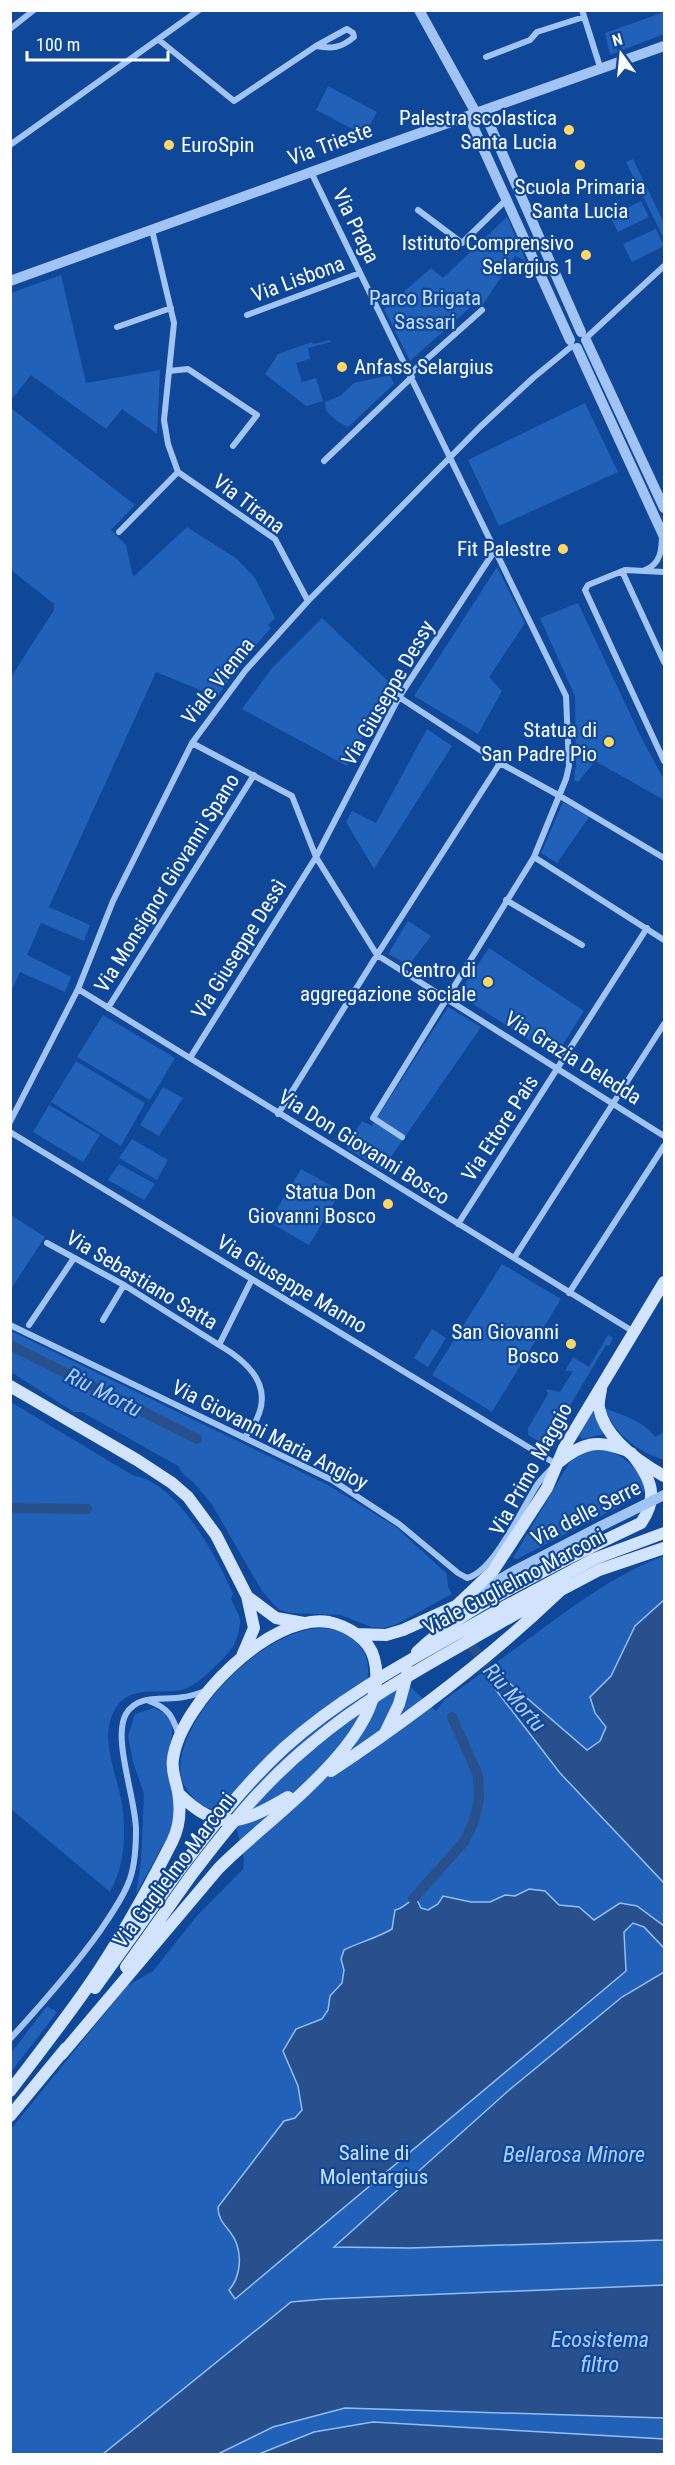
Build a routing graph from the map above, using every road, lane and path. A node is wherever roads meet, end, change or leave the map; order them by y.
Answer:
1 (34, 10) edge
2 (199, 10) edge
3 (419, 10) edge
4 (583, 14) edge
5 (10, 29) edge
6 (159, 40) junction
7 (316, 46) junction
8 (664, 46) edge
9 (486, 57) dead end
10 (601, 70) junction
11 (476, 113) junction
12 (10, 145) edge
13 (311, 172) junction
14 (506, 200) junction
15 (418, 210) dead end
16 (152, 230) junction
17 (664, 266) edge
18 (360, 273) junction
19 (10, 281) edge
20 (171, 308) junction
21 (482, 310) dead end
22 (247, 315) dead end
23 (117, 327) dead end
24 (584, 337) junction
25 (573, 345) junction
26 (169, 371) junction
27 (411, 375) junction
28 (233, 446) dead end
29 (451, 456) junction
30 (324, 461) dead end
31 (178, 472) junction
32 (664, 508) edge
33 (119, 532) dead end
34 (663, 534) edge
35 (495, 550) junction
36 (644, 570) junction
37 (622, 571) junction
38 (664, 572) edge
39 (308, 601) junction
40 (664, 662) edge
41 (399, 697) junction
42 (192, 743) junction
43 (664, 761) edge
44 (500, 763) junction
45 (254, 775) junction
46 (560, 795) junction
47 (663, 856) edge
48 (316, 857) junction
49 (534, 858) junction
50 (506, 900) junction
51 (647, 928) junction
52 (664, 940) edge
53 (582, 945) dead end
54 (377, 955) junction
55 (78, 989) junction
56 (447, 998) junction
57 (108, 1008) junction
58 (664, 1024) edge
59 (190, 1058) junction
60 (557, 1068) junction
61 (614, 1104) junction
62 (278, 1114) junction
63 (10, 1122) edge
64 (10, 1132) edge
65 (664, 1136) edge
66 (402, 1137) dead end
67 (664, 1146) edge
68 (458, 1224) junction
69 (47, 1243) dead end
70 (74, 1258) junction
71 (514, 1258) junction
72 (252, 1279) junction
73 (664, 1282) edge
74 (124, 1285) junction
75 (569, 1293) junction
76 (103, 1320) dead end
77 (10, 1325) edge
78 (29, 1325) dead end
79 (634, 1332) junction
80 (219, 1345) junction
81 (602, 1381) junction
82 (10, 1386) edge
83 (245, 1437) junction
84 (632, 1453) junction
85 (556, 1464) junction
86 (664, 1465) edge
87 (664, 1476) edge
88 (664, 1495) edge
89 (664, 1533) edge
90 (664, 1548) edge
91 (561, 1590) junction
92 (247, 1596) junction
93 (460, 1603) junction
94 (509, 1611) junction
95 (305, 1623) junction
96 (356, 1634) junction
97 (417, 1652) junction
98 (242, 1657) junction
99 (387, 1675) joint
100 (401, 1681) joint
101 (207, 1691) junction
102 (146, 1700) junction
103 (180, 1736) junction
104 (383, 1736) junction
105 (312, 1783) junction
106 (178, 1793) junction
107 (185, 1873) junction
108 (10, 2039) edge
109 (61, 2055) junction
110 (10, 2092) edge
111 (10, 2116) edge

1 - 5 street
2 - 6 street
3 - 11 street
4 - 9 street
4 - 10 street
6 - 7 street
6 - 12 street
7 - 7 street
8 - 10 street, Via Trieste
10 - 11 street, Via Trieste
11 - 13 street, Via Trieste
11 - 14 street
11 - 24 street
13 - 16 street, Via Trieste
13 - 18 street, Via Praga
14 - 15 street
14 - 25 street
16 - 19 street, Via Trieste
16 - 20 street
17 - 24 street
18 - 22 street, Via Lisbona
18 - 27 street, Via Praga
20 - 23 street
20 - 26 street
21 - 27 street
24 - 25 street
24 - 32 street
25 - 29 street, Viale Vienna
25 - 34 street
26 - 28 street, Via Tirana
26 - 31 street
27 - 29 street, Via Praga
27 - 30 street
29 - 35 street, Via Praga
29 - 39 street, Viale Vienna
31 - 33 street
31 - 39 street, Via Tirana
34 - 36 street
35 - 41 street, Via Giuseppe Dessy
35 - 46 street, Via Praga
36 - 37 street
36 - 38 street
37 - 40 street
37 - 43 street
39 - 42 street, Viale Vienna
41 - 44 street
41 - 48 street, Via Giuseppe Dessy
42 - 45 street, Via Grazia Deledda
42 - 55 street, Viale Vienna
44 - 46 street
44 - 54 street
45 - 48 street, Via Grazia Deledda
45 - 57 street, Via Monsignor Giovanni Spano
46 - 47 street
46 - 49 street, Via Praga
48 - 54 street, Via Grazia Deledda
48 - 59 street, Via Giuseppe Dessì
49 - 50 street, Via Praga
49 - 51 street
50 - 53 street
50 - 56 street, Via Praga
51 - 52 street
51 - 60 street, Via Ettore Pais
54 - 56 street, Via Grazia Deledda
54 - 62 street
55 - 57 street, Via Don Giovanni Bosco
55 - 63 street, Viale Vienna
56 - 60 street, Via Grazia Deledda
56 - 66 street, Via Praga
57 - 59 street, Via Don Giovanni Bosco
58 - 61 street
59 - 62 street, Via Don Giovanni Bosco
60 - 61 street, Via Grazia Deledda
60 - 68 street, Via Ettore Pais
61 - 65 street, Via Grazia Deledda
61 - 71 street
62 - 68 street, Via Don Giovanni Bosco
64 - 72 street, Via Giuseppe Manno
67 - 75 street
68 - 71 street, Via Don Giovanni Bosco
69 - 70 street, Via Sebastiano Satta
70 - 74 street, Via Sebastiano Satta
70 - 78 street
71 - 75 street, Via Don Giovanni Bosco
72 - 80 street, Via Sebastiano Satta
72 - 85 street, Via Giuseppe Manno
73 - 79 main road, Via Primo Maggio
74 - 76 street
74 - 80 street, Via Sebastiano Satta
75 - 79 street, Via Don Giovanni Bosco
77 - 83 street, Via Giovanni Maria Angioy
79 - 81 main road, Via Primo Maggio
80 - 83 street
81 - 84 main road
81 - 85 main road, Via Primo Maggio
82 - 92 main road
83 - 85 street, Via Giovanni Maria Angioy
84 - 85 main road
84 - 86 main road
84 - 87 main road
84 - 97 main road
85 - 93 main road, Via Primo Maggio
88 - 93 street, Via delle Serre, bridge
89 - 94 main road, Viale Guglielmo Marconi
90 - 91 main road, Viale Guglielmo Marconi
91 - 94 main road, Viale Guglielmo Marconi
91 - 104 main road
92 - 95 main road
92 - 98 main road
93 - 96 main road, Via Primo Maggio
93 - 97 main road
94 - 99 main road, Viale Guglielmo Marconi, bridge
94 - 100 main road, Viale Guglielmo Marconi, bridge
95 - 96 main road
95 - 98 main road
96 - 105 main road
97 - 104 main road
98 - 101 main road
99 - 107 main road, Via Guglielmo Marconi, bridge
100 - 107 main road, Via Guglielmo Marconi, bridge
101 - 102 street
101 - 103 main road
102 - 103 street
102 - 108 street
103 - 106 main road
104 - 105 main road
105 - 106 main road
105 - 109 main road
106 - 110 main road
107 - 109 main road, Via Guglielmo Marconi
107 - 110 main road, Via Guglielmo Marconi
109 - 111 main road, Via Guglielmo Marconi

